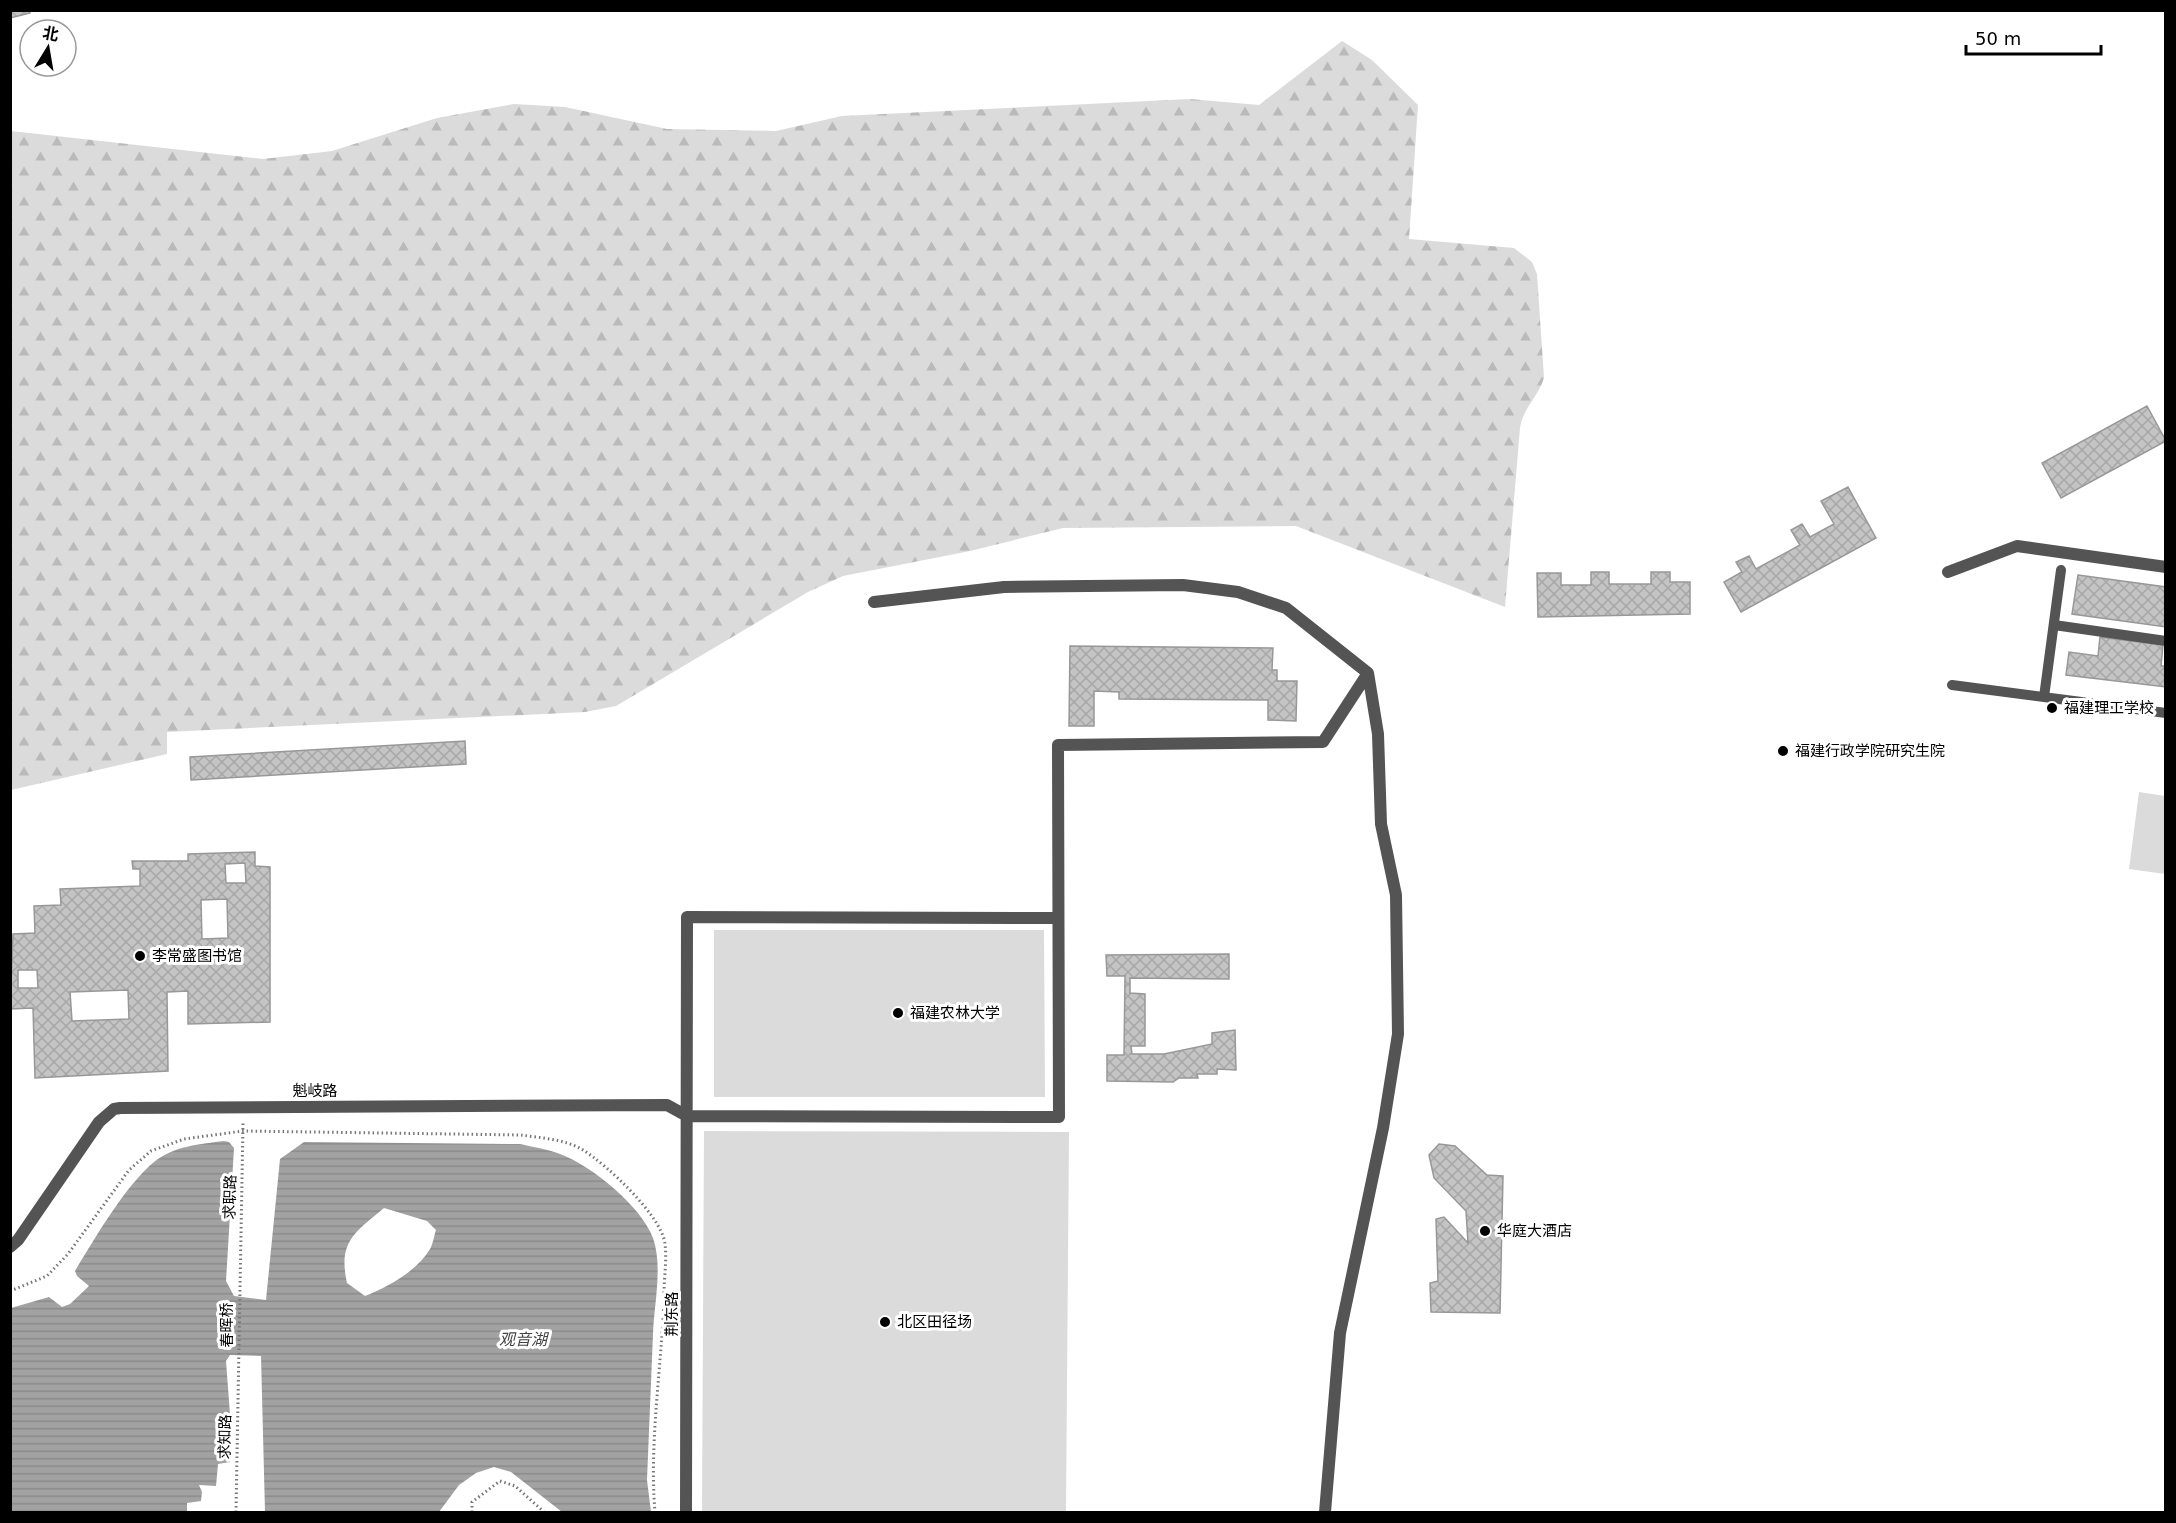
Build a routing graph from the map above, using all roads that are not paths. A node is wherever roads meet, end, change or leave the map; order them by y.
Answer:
1 (2166, 567) edge
2 (2061, 570) dead end
3 (1948, 572) dead end
4 (874, 602) dead end
5 (2054, 625) junction
6 (2166, 641) edge
7 (1368, 673) junction
8 (1952, 685) dead end
9 (2044, 697) junction
10 (2166, 713) edge
11 (1057, 918) junction
12 (687, 1116) junction
13 (10, 1246) edge
14 (686, 1512) edge
15 (1325, 1512) edge

1 - 3 street
2 - 5 lane
4 - 7 street
5 - 6 lane
5 - 9 lane
7 - 11 street
7 - 15 street
8 - 9 lane
9 - 10 lane
11 - 12 street, 荆东路
11 - 12 street, 魁岐路
12 - 13 street, 魁岐路
12 - 14 street, 荆东路

